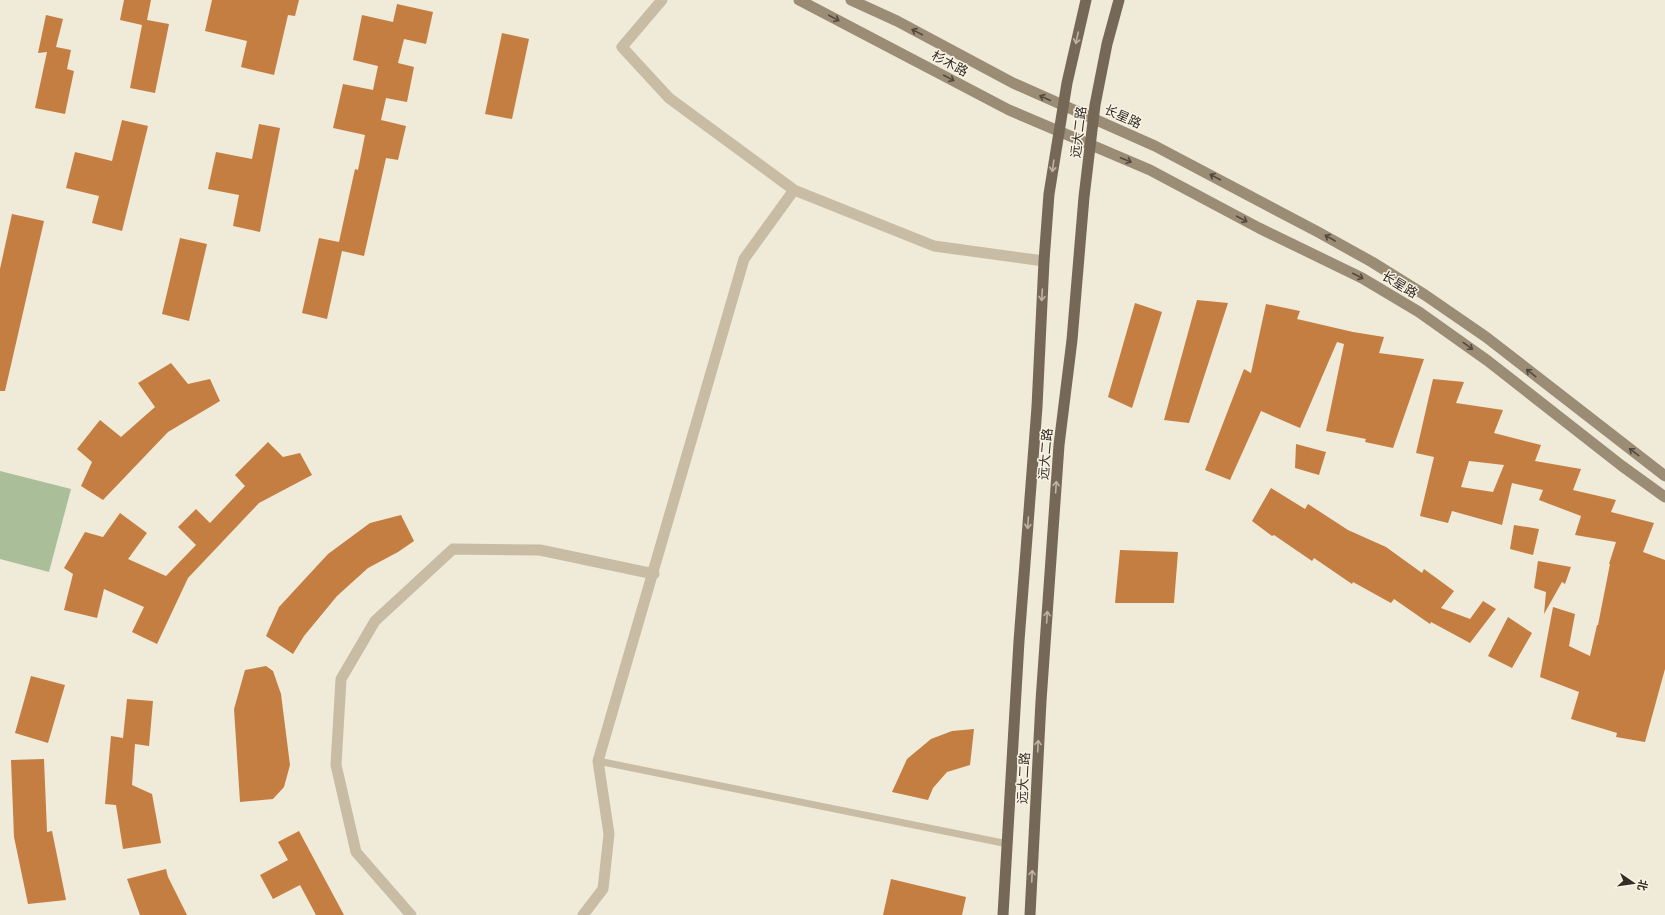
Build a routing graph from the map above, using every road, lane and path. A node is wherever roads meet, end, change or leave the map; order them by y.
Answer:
1 (662, 0) edge
2 (799, 0) edge
3 (851, 0) edge
4 (1086, 0) edge
5 (1119, 0) edge
6 (1063, 105) junction
7 (1094, 119) junction
8 (1058, 131) junction
9 (1090, 145) junction
10 (794, 190) junction
11 (1044, 261) junction
12 (1665, 476) edge
13 (1665, 497) edge
14 (654, 574) junction
15 (598, 761) junction
16 (1008, 844) junction
17 (411, 915) edge
18 (583, 915) edge
19 (1003, 915) edge
20 (1030, 915) edge

1 - 10 street
2 -> 8 main road, 杉木路
6 -> 3 main road, 杉木路
4 -> 6 main road, 远大二路
5 - 7 main road, 远大二路
6 - 7 main road, 杉木路
6 - 8 main road, 远大二路
7 - 9 main road, 远大二路
12 -> 7 main road, 长星路
8 - 9 main road, 杉木路
8 -> 11 main road, 远大二路
9 -> 13 main road, 长星路
20 -> 9 main road, 远大二路
10 - 11 street
10 - 14 street
11 -> 16 main road, 远大二路
14 - 15 street
14 - 17 street
15 - 16 lane
15 - 18 street
16 - 19 main road, 远大二路

